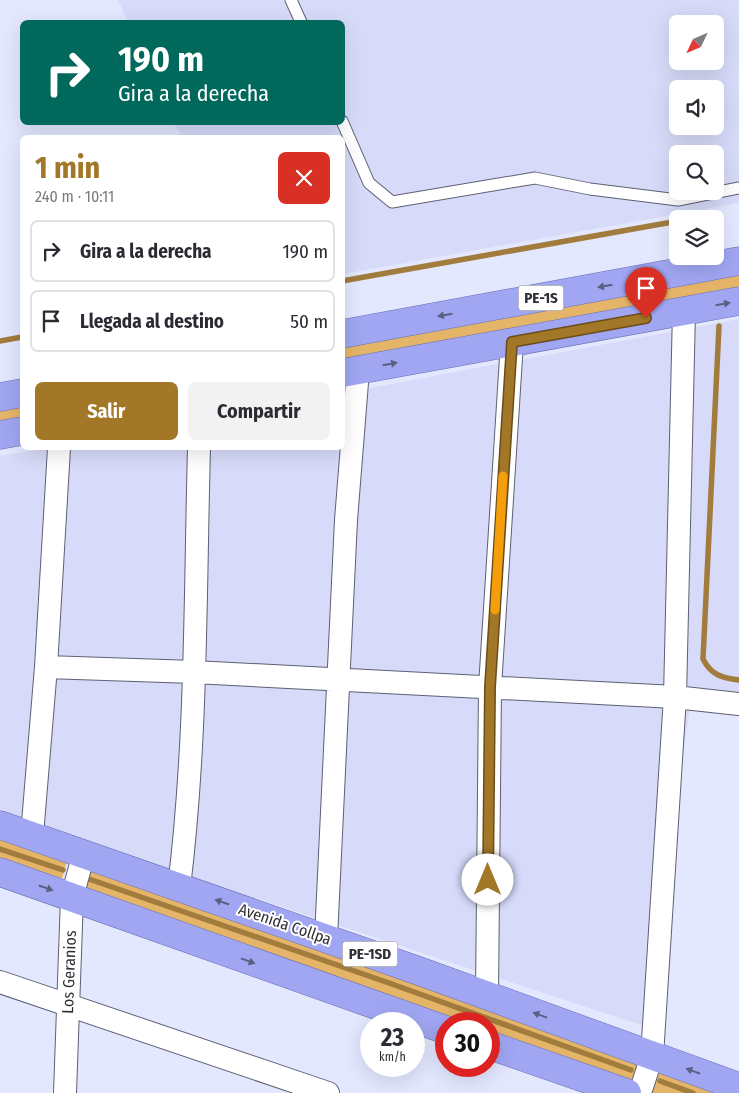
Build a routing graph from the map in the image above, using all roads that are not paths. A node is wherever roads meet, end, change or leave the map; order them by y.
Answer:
1 (291, 0) edge
2 (300, 20) edge
3 (344, 125) edge
4 (739, 188) edge
5 (739, 261) edge
6 (739, 301) edge
7 (684, 311) junction
8 (345, 333) edge
9 (512, 342) junction
10 (350, 372) edge
11 (20, 393) edge
12 (0, 397) edge
13 (20, 431) edge
14 (0, 435) edge
15 (59, 450) edge
16 (199, 450) edge
17 (46, 667) junction
18 (194, 672) junction
19 (339, 679) junction
20 (490, 687) junction
21 (675, 697) junction
22 (739, 704) edge
23 (0, 825) edge
24 (32, 834) junction
25 (84, 853) junction
26 (0, 872) edge
27 (180, 887) junction
28 (72, 897) junction
29 (326, 938) junction
30 (0, 982) edge
31 (487, 996) junction
32 (67, 1004) junction
33 (435, 1026) edge
34 (500, 1049) edge
35 (652, 1056) junction
36 (583, 1086) edge
37 (739, 1087) edge
38 (318, 1091) edge
39 (65, 1093) edge
40 (627, 1093) edge
41 (640, 1093) edge

1 - 2 lane
3 - 4 lane
5 -> 8 highway, PE-1S
7 -> 6 highway, PE-1S
7 - 9 highway, PE-1S
7 - 21 street
10 -> 9 highway, PE-1S
9 - 20 street
10 - 19 street
11 - 12 highway
13 - 14 highway
15 - 17 street
16 - 18 street
17 - 18 street
17 - 24 street
18 - 19 street
18 - 27 street
19 - 20 street
19 - 29 street
20 - 21 street
20 - 31 street
21 - 22 street
21 - 35 street
23 - 24 highway, Avenida Collpa / PE-1SD
24 - 25 highway, Avenida Collpa / PE-1SD
25 - 27 highway, Avenida Collpa / PE-1SD
25 - 28 street, Los Geranios
26 -> 28 highway
29 -> 27 highway, Avenida Collpa / PE-1SD
28 - 32 street, Los Geranios
28 -> 33 highway
29 - 31 highway, Avenida Collpa / PE-1SD
30 - 32 street
35 -> 31 highway, Avenida Collpa / PE-1SD
32 - 38 street
32 - 39 street, Los Geranios
34 - 36 highway
37 -> 35 highway, Avenida Collpa / PE-1SD
35 - 41 street
36 - 40 highway

